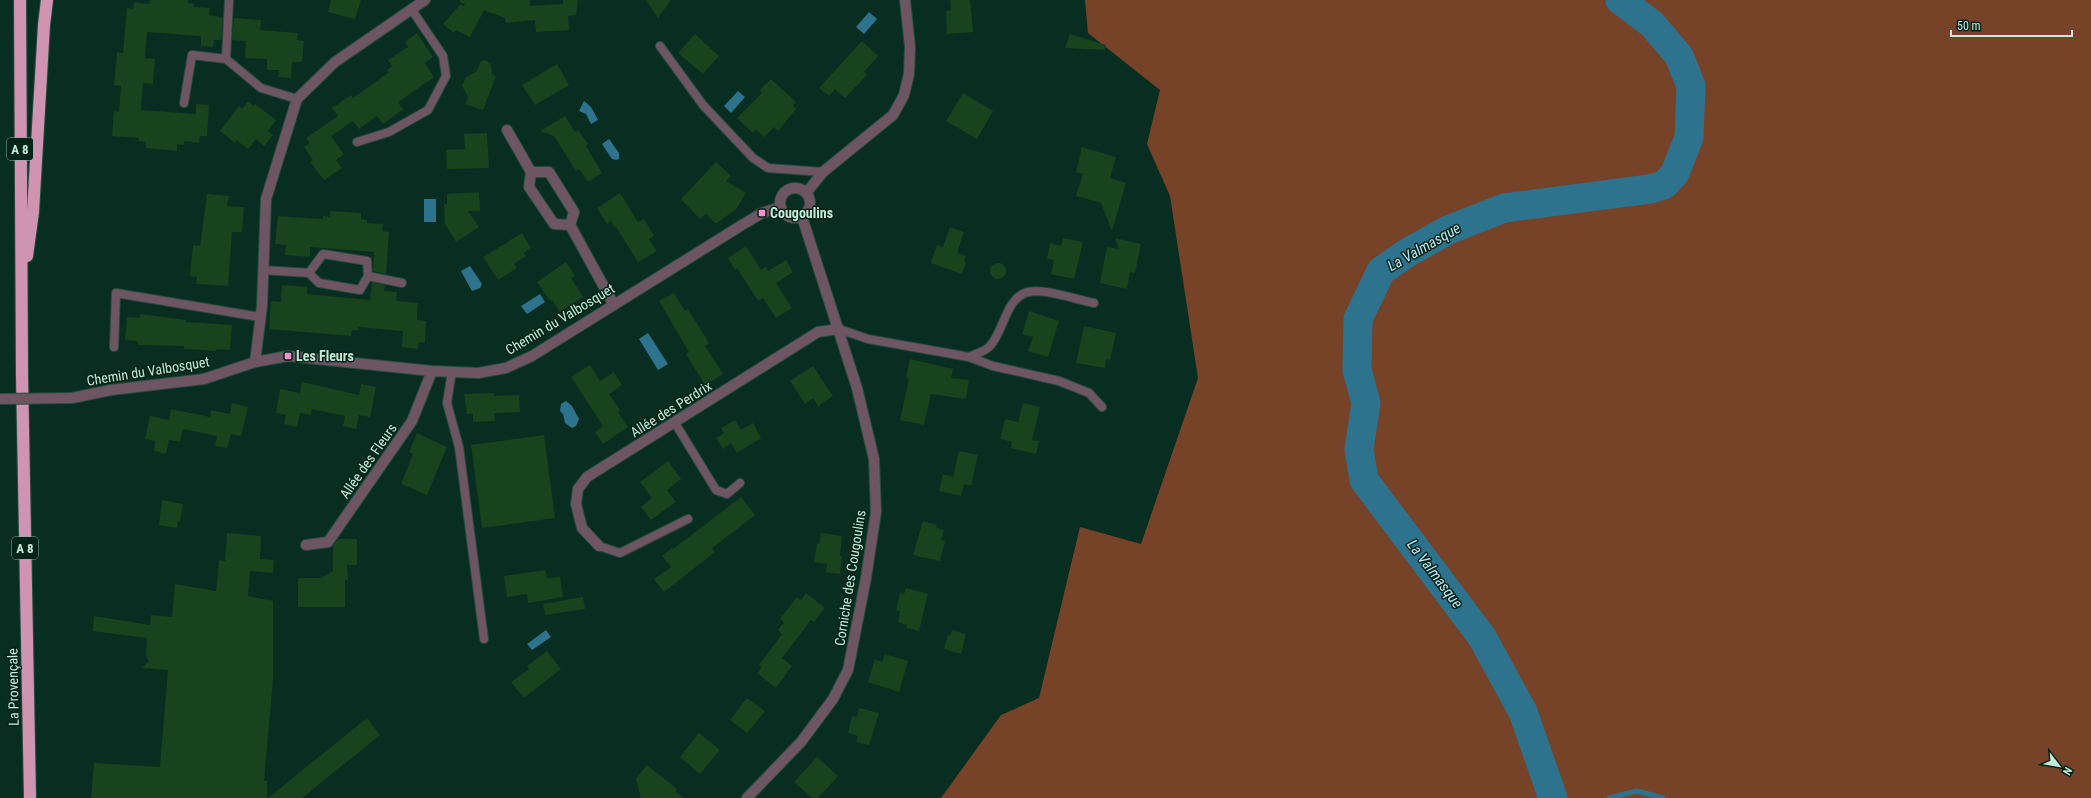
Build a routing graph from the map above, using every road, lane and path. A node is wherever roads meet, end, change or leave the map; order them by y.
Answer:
1 (20, 0) edge
2 (47, 0) edge
3 (229, 0) edge
4 (425, 0) edge
5 (905, 0) edge
6 (412, 10) junction
7 (660, 46) dead end
8 (226, 59) junction
9 (297, 99) junction
10 (184, 103) dead end
11 (507, 130) dead end
12 (357, 142) dead end
13 (531, 172) junction
14 (823, 172) junction
15 (806, 192) junction
16 (781, 207) junction
17 (802, 217) junction
18 (570, 225) junction
19 (263, 270) junction
20 (310, 273) junction
21 (368, 276) junction
22 (402, 283) dead end
23 (22, 299) junction
24 (1094, 304) dead end
25 (614, 305) junction
26 (260, 317) junction
27 (839, 329) junction
28 (114, 347) dead end
29 (969, 358) junction
30 (255, 362) junction
31 (432, 371) junction
32 (452, 371) junction
33 (0, 399) edge
34 (1102, 407) dead end
35 (675, 423) junction
36 (740, 483) dead end
37 (688, 518) dead end
38 (306, 545) dead end
39 (599, 546) joint
40 (484, 639) dead end
41 (30, 798) edge
42 (747, 798) edge

1 - 23 highway, La Provençale / A 8
2 - 23 highway
3 - 8 lane
4 - 6 street
5 - 14 street
6 - 9 street
6 - 12 lane
7 - 14 lane
8 - 9 lane
8 - 10 lane
9 - 19 street
11 - 13 street
13 - 18 street
13 - 18 street
14 - 15 street
15 - 16 street
15 - 17 street
16 - 17 street
16 - 25 street, Chemin du Valbosquet
17 - 27 street, Corniche des Cougoulins
18 - 25 street
19 - 20 lane
19 - 26 street
20 - 21 lane
20 - 21 lane
21 - 22 lane
23 - 41 highway, La Provençale / A 8
24 - 29 lane
25 - 32 street, Chemin du Valbosquet
26 - 28 lane
26 - 30 street
27 - 29 lane
27 - 35 street, Allée des Perdrix
27 - 42 street, Corniche des Cougoulins
29 - 34 lane
30 - 31 street, Chemin du Valbosquet
30 - 33 street, Chemin du Valbosquet, bridge
31 - 32 street, Chemin du Valbosquet
31 - 38 street, Allée des Fleurs
32 - 40 lane
35 - 36 lane
35 - 39 street, Allée des Perdrix
37 - 39 lane

